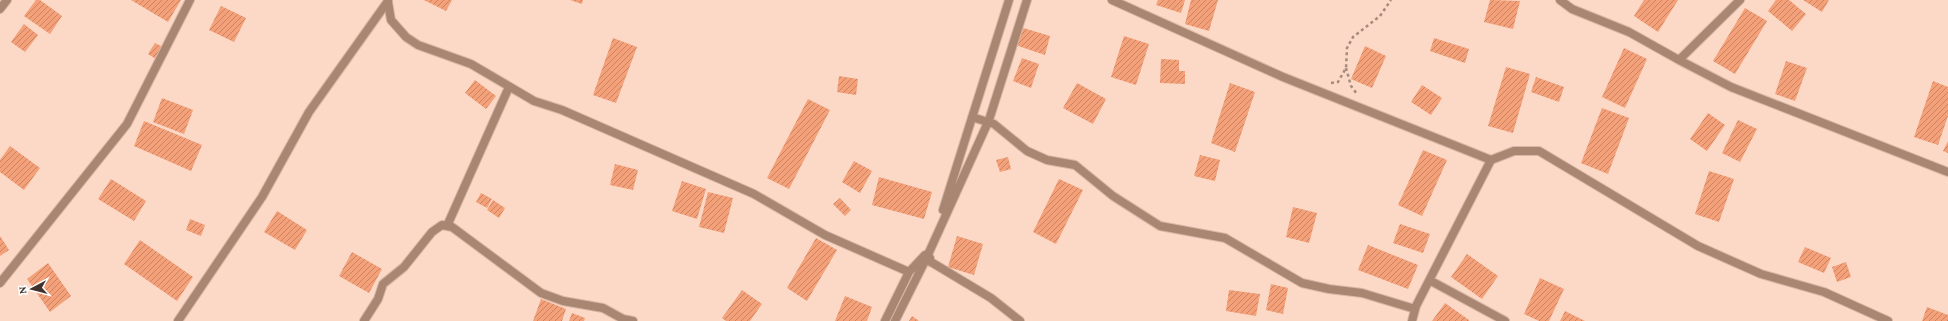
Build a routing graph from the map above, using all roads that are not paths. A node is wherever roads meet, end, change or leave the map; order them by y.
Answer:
1 (7, 0) edge
2 (190, 0) edge
3 (1009, 0) edge
4 (1027, 0) edge
5 (1112, 0) edge
6 (1560, 0) edge
7 (1740, 0) edge
8 (388, 1) edge
9 (0, 9) edge
10 (1679, 60) junction
11 (509, 87) junction
12 (972, 117) junction
13 (1491, 160) junction
14 (1948, 172) edge
15 (447, 226) junction
16 (932, 248) junction
17 (926, 259) junction
18 (909, 272) junction
19 (1430, 281) junction
20 (0, 283) edge
21 (1415, 309) junction
22 (178, 321) edge
23 (364, 321) edge
24 (632, 321) edge
25 (885, 321) edge
26 (895, 321) edge
27 (1020, 321) edge
28 (1412, 321) edge
29 (1505, 321) edge
30 (1888, 321) edge

1 - 9 street
2 - 20 street
3 - 12 street
4 - 17 street
5 - 13 street
6 - 10 street
7 - 10 street
8 - 11 street
8 - 22 street
10 - 14 street
11 - 15 street
11 - 18 street
12 - 16 street
12 - 21 street
13 - 19 street
13 - 30 street
15 - 23 street
15 - 24 street
16 - 17 street
16 - 18 street
17 - 26 street
17 - 27 street
18 - 25 street
19 - 21 street
19 - 29 street
21 - 28 street

